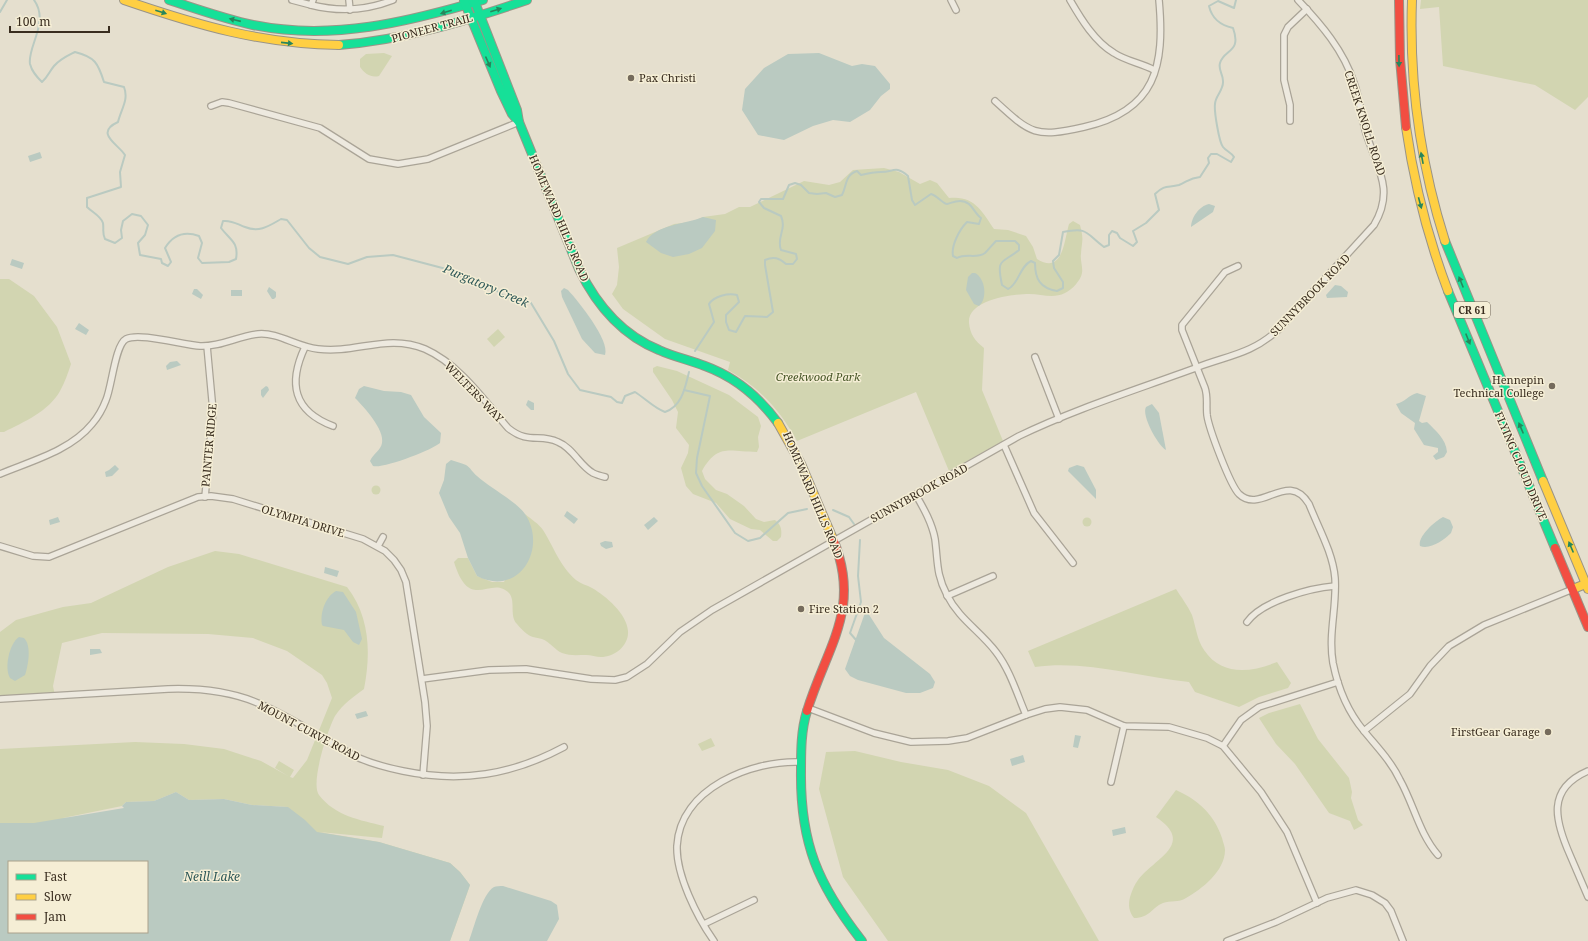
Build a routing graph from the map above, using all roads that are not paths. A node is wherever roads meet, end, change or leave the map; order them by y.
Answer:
1 (124, 0) edge
2 (169, 0) edge
3 (292, 0) edge
4 (349, 0) edge
5 (393, 0) edge
6 (527, 0) edge
7 (951, 0) edge
8 (1070, 0) edge
9 (1159, 0) edge
10 (1298, 0) edge
11 (1399, 0) edge
12 (1412, 0) edge
13 (477, 1) edge
14 (312, 3) edge
15 (465, 3) edge
16 (1307, 9) junction
17 (350, 10) junction
18 (956, 10) dead end
19 (480, 15) junction
20 (471, 18) junction
21 (1154, 70) junction
22 (995, 101) dead end
23 (211, 106) dead end
24 (1290, 121) dead end
25 (519, 122) junction
26 (1381, 214) joint
27 (1238, 266) dead end
28 (206, 346) junction
29 (305, 347) junction
30 (1035, 357) dead end
31 (1198, 367) junction
32 (1059, 418) junction
33 (333, 426) dead end
34 (1004, 445) junction
35 (0, 474) edge
36 (605, 477) dead end
37 (916, 495) junction
38 (204, 497) junction
39 (1244, 498) junction
40 (1241, 504) dead end
41 (383, 537) dead end
42 (833, 542) junction
43 (0, 546) edge
44 (378, 546) junction
45 (1072, 563) dead end
46 (993, 576) dead end
47 (1587, 585) edge
48 (1335, 586) junction
49 (1573, 589) junction
50 (947, 596) junction
51 (1247, 622) dead end
52 (1588, 627) edge
53 (422, 679) junction
54 (1338, 682) junction
55 (0, 699) edge
56 (808, 708) junction
57 (1026, 715) junction
58 (1124, 726) junction
59 (1364, 731) junction
60 (1223, 746) junction
61 (564, 747) dead end
62 (801, 762) junction
63 (1588, 771) edge
64 (424, 775) junction
65 (1111, 782) dead end
66 (1438, 855) dead end
67 (1588, 897) edge
68 (754, 900) dead end
69 (1317, 903) junction
70 (704, 924) junction
71 (714, 941) edge
72 (862, 941) edge
73 (1227, 941) edge
74 (1402, 941) edge

1 -> 20 main road, PIONEER TRAIL
15 -> 2 main road, PIONEER TRAIL
3 - 14 street
4 - 17 street
5 - 17 street
19 -> 6 main road, PIONEER TRAIL
7 - 18 street
8 - 21 street
9 - 21 street
10 - 16 street, CREEK KNOLL ROAD
11 -> 49 main road, FLYING CLOUD DRIVE / CR 61
47 -> 12 main road, FLYING CLOUD DRIVE / CR 61
13 - 15 main road, PIONEER TRAIL
13 - 19 main road, HOMEWARD HILLS ROAD
14 - 17 street
15 - 20 main road, HOMEWARD HILLS ROAD
16 - 24 street
16 - 26 street, CREEK KNOLL ROAD
19 - 20 main road, PIONEER TRAIL
19 - 25 main road, HOMEWARD HILLS ROAD
20 -> 25 main road, HOMEWARD HILLS ROAD
21 - 22 street
23 - 25 street
25 - 42 main road, HOMEWARD HILLS ROAD
26 - 31 street, SUNNYBROOK ROAD
27 - 31 street
28 - 29 street, WELTERS WAY
28 - 35 street, WELTERS WAY
28 - 38 street, PAINTER RIDGE
29 - 33 street
29 - 36 street, WELTERS WAY
30 - 32 street
31 - 32 street, SUNNYBROOK ROAD
31 - 39 street
32 - 34 street, SUNNYBROOK ROAD
34 - 37 street, SUNNYBROOK ROAD
34 - 45 street
37 - 42 street, SUNNYBROOK ROAD
37 - 50 street
38 - 43 street, OLYMPIA DRIVE
38 - 44 street, OLYMPIA DRIVE
39 - 40 street
39 - 48 street
41 - 44 street
42 - 53 street, SUNNYBROOK ROAD
42 - 56 main road, HOMEWARD HILLS ROAD
44 - 53 street, OLYMPIA DRIVE
46 - 50 street
47 - 49 main road
48 - 51 street
48 - 54 street
49 - 52 main road, FLYING CLOUD DRIVE / CR 61
49 - 59 street
50 - 57 street
53 - 64 street, OLYMPIA DRIVE
54 - 59 street
54 - 60 street
55 - 64 street, MOUNT CURVE ROAD
56 - 57 street
56 - 62 main road, HOMEWARD HILLS ROAD
57 - 58 street
58 - 60 street
58 - 65 street
59 - 66 street
60 - 69 street
61 - 64 street, MOUNT CURVE ROAD
62 - 70 street
62 - 72 main road, HOMEWARD HILLS ROAD
63 - 67 street
68 - 70 street
69 - 73 street
69 - 74 street
70 - 71 street

